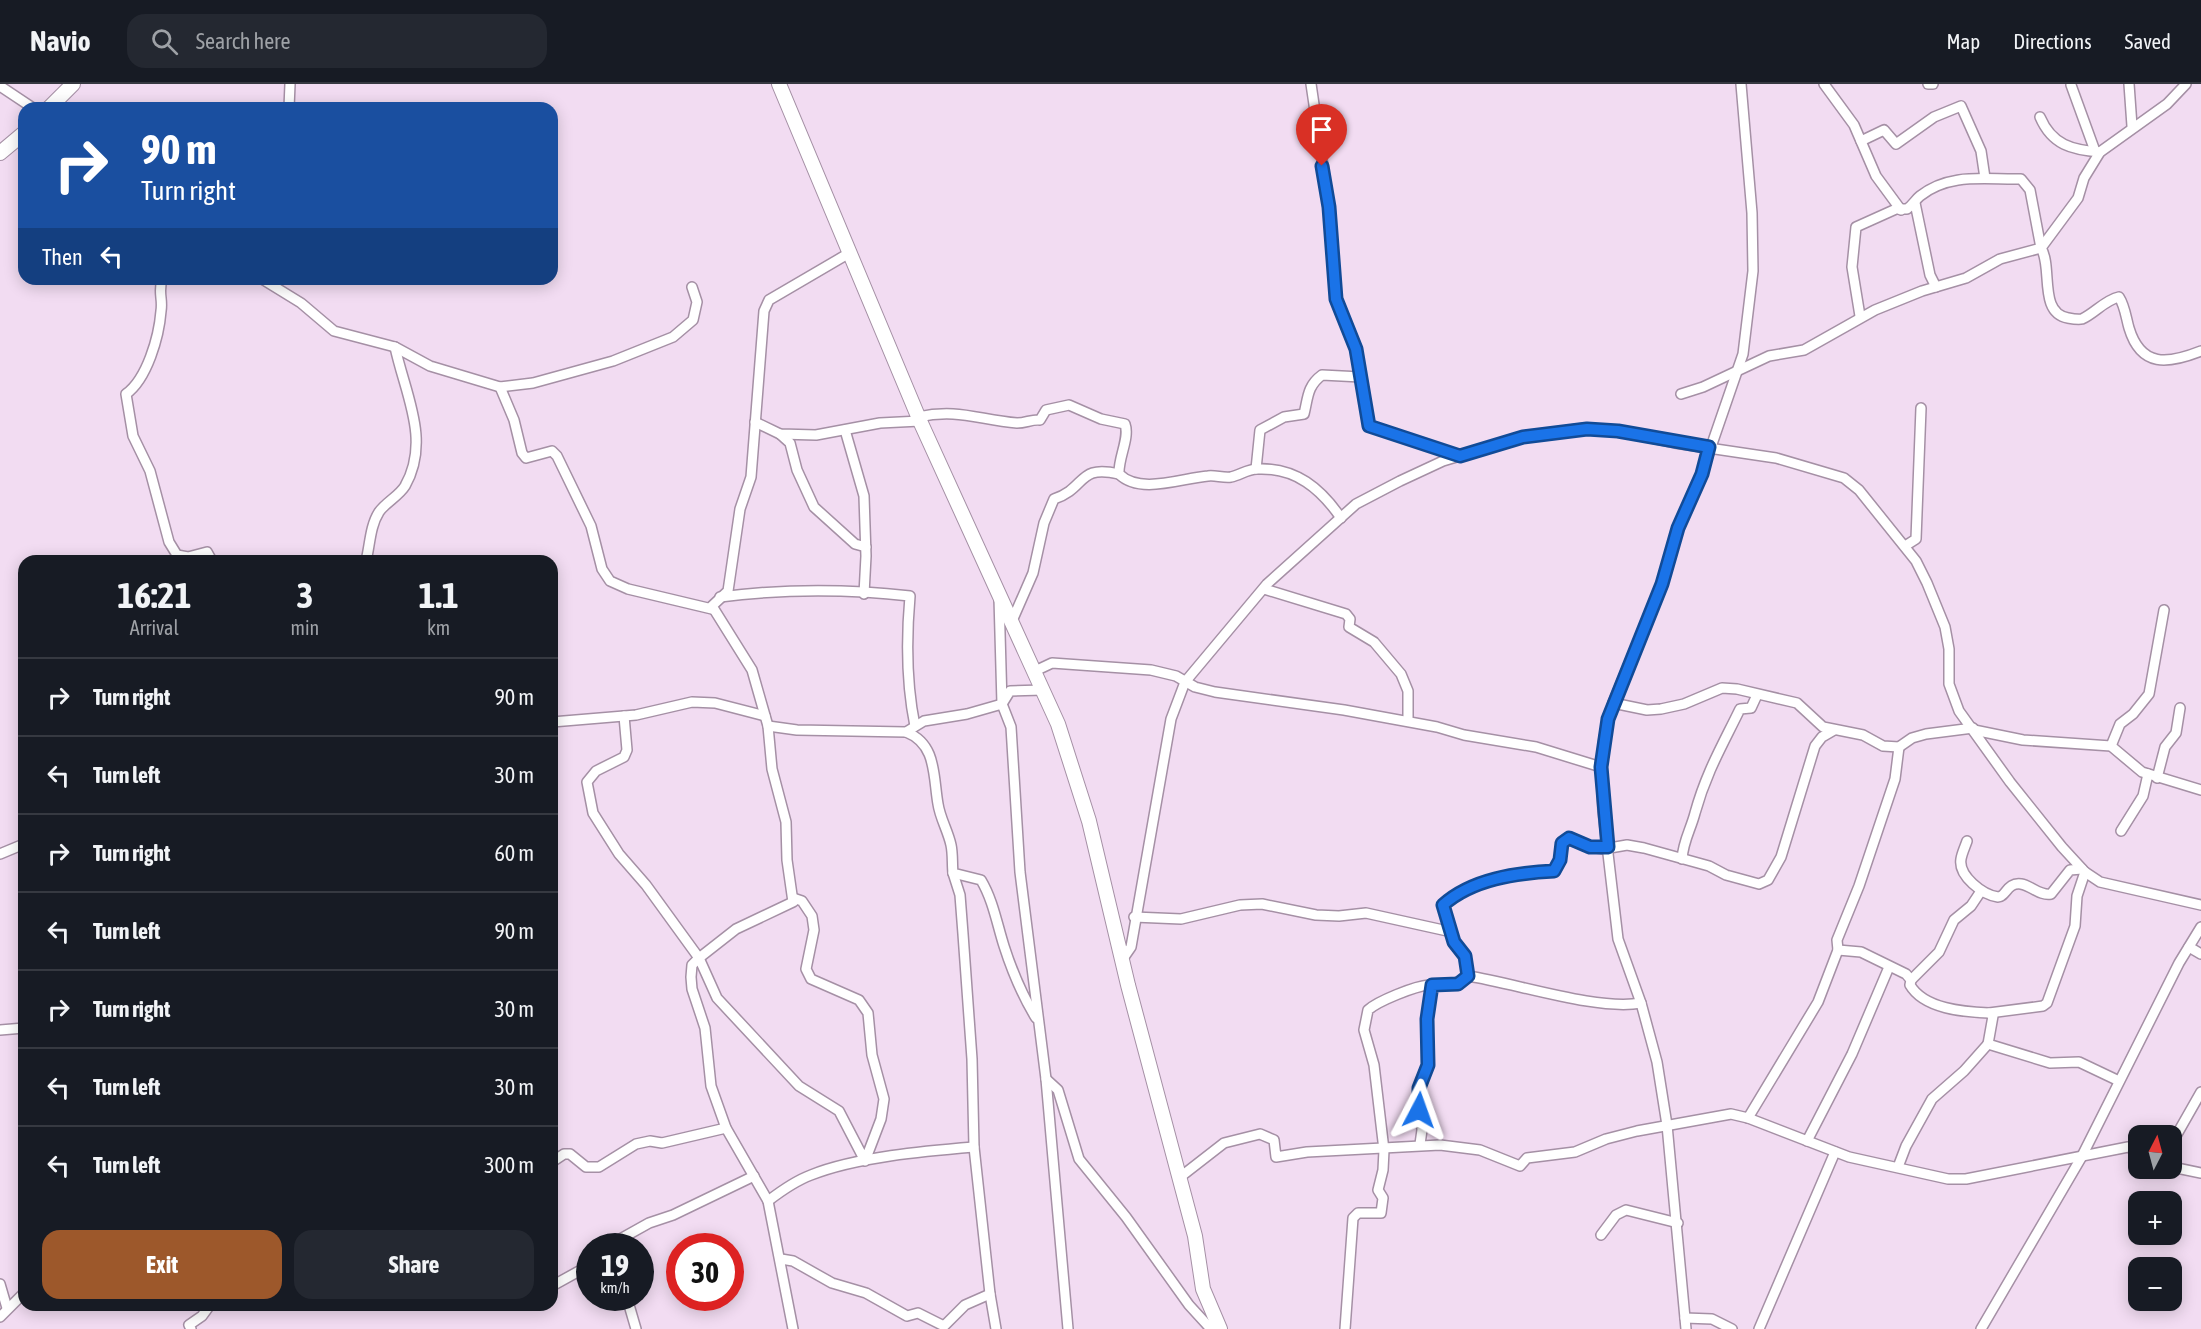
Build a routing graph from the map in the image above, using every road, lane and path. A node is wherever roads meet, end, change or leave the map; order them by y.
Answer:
1 (73, 84) edge
2 (290, 84) edge
3 (779, 84) edge
4 (1311, 84) edge
5 (1741, 84) edge
6 (1824, 84) edge
7 (1928, 84) edge
8 (1934, 84) edge
9 (2129, 84) edge
10 (2186, 84) edge
11 (2071, 85) edge
12 (0, 86) edge
13 (24, 102) edge
14 (55, 102) edge
15 (289, 102) edge
16 (2040, 117) dead end
17 (2133, 126) junction
18 (18, 138) edge
19 (1861, 141) junction
20 (2098, 152) junction
21 (0, 153) edge
22 (1985, 178) junction
23 (1915, 203) junction
24 (1901, 210) junction
25 (2041, 248) junction
26 (851, 252) junction
27 (160, 285) edge
28 (272, 285) edge
29 (692, 287) dead end
30 (1936, 287) junction
31 (1860, 316) junction
32 (395, 348) junction
33 (2201, 351) edge
34 (1738, 371) junction
35 (1361, 377) junction
36 (500, 387) junction
37 (1681, 394) dead end
38 (1921, 408) dead end
39 (919, 419) junction
40 (755, 422) junction
41 (845, 430) junction
42 (780, 434) junction
43 (1709, 447) junction
44 (1460, 456) junction
45 (1256, 469) junction
46 (1119, 474) junction
47 (1341, 518) junction
48 (1905, 546) junction
49 (866, 547) junction
50 (177, 555) edge
51 (196, 555) edge
52 (209, 555) edge
53 (367, 555) edge
54 (1264, 589) junction
55 (999, 592) junction
56 (864, 594) junction
57 (720, 597) junction
58 (712, 609) junction
59 (2164, 610) dead end
60 (1012, 621) junction
61 (1035, 671) junction
62 (1185, 682) junction
63 (1043, 690) junction
64 (1757, 695) junction
65 (1613, 703) junction
66 (1002, 704) junction
67 (2180, 708) dead end
68 (624, 716) junction
69 (765, 716) junction
70 (1408, 721) junction
71 (558, 722) edge
72 (768, 726) junction
73 (915, 726) junction
74 (1973, 729) junction
75 (1834, 730) junction
76 (906, 732) junction
77 (2111, 746) junction
78 (1899, 747) junction
79 (1601, 767) junction
80 (2148, 774) junction
81 (2157, 778) junction
82 (2201, 790) edge
83 (2121, 831) dead end
84 (1967, 841) dead end
85 (18, 847) edge
86 (1608, 847) junction
87 (0, 855) edge
88 (1683, 859) junction
89 (2083, 871) junction
90 (953, 873) junction
91 (1981, 891) junction
92 (794, 898) junction
93 (2201, 905) edge
94 (1134, 917) junction
95 (2201, 927) edge
96 (1452, 932) junction
97 (2189, 947) junction
98 (1838, 950) junction
99 (2201, 954) edge
100 (699, 958) junction
101 (1122, 960) junction
102 (1889, 966) junction
103 (1468, 976) junction
104 (1911, 980) junction
105 (1432, 985) junction
106 (1641, 1003) junction
107 (1989, 1013) junction
108 (1038, 1022) junction
109 (18, 1028) edge
110 (0, 1030) edge
111 (1988, 1044) junction
112 (1046, 1078) junction
113 (2119, 1081) junction
114 (2201, 1092) edge
115 (1748, 1118) junction
116 (1667, 1125) junction
117 (2182, 1125) edge
118 (726, 1128) junction
119 (1807, 1141) junction
120 (1420, 1144) junction
121 (974, 1147) junction
122 (2128, 1148) edge
123 (1384, 1150) junction
124 (1835, 1152) junction
125 (558, 1158) edge
126 (2081, 1158) junction
127 (865, 1161) junction
128 (1898, 1167) junction
129 (2182, 1169) edge
130 (2201, 1173) edge
131 (754, 1176) junction
132 (1179, 1178) junction
133 (768, 1201) junction
134 (1678, 1223) junction
135 (631, 1233) edge
136 (1601, 1235) dead end
137 (781, 1259) junction
138 (576, 1273) edge
139 (558, 1283) edge
140 (0, 1284) edge
141 (990, 1294) junction
142 (18, 1298) edge
143 (7, 1308) junction
144 (206, 1311) edge
145 (631, 1311) edge
146 (0, 1317) edge
147 (1684, 1318) junction
148 (191, 1329) edge
149 (636, 1329) edge
150 (794, 1329) edge
151 (996, 1329) edge
152 (1068, 1329) edge
153 (1211, 1329) edge
154 (1220, 1329) edge
155 (1345, 1329) edge
156 (1686, 1329) edge
157 (1732, 1329) edge
158 (1760, 1329) edge
159 (1981, 1329) edge

1 - 14 street
2 - 15 street
3 - 26 street
4 - 35 street
5 - 34 street
6 - 19 street
7 - 8 street
9 - 17 street
10 - 17 street
11 - 20 street
12 - 13 street
16 - 20 street
17 - 20 street
18 - 21 street
19 - 22 street
19 - 24 street
20 - 25 street
22 - 23 street
22 - 25 street
23 - 24 street
23 - 30 street
24 - 31 street
25 - 30 street
25 - 33 street
26 - 39 street
26 - 40 street
27 - 50 street
28 - 32 street
29 - 36 street
30 - 31 street
31 - 34 street
32 - 36 street
32 - 53 street
34 - 37 street
34 - 43 street
35 - 44 street
35 - 45 street
36 - 58 street
38 - 48 street
39 - 41 street
39 - 46 street
39 - 55 street
40 - 42 street
40 - 57 street
41 - 42 street
41 - 49 street
42 - 49 street
43 - 44 street
43 - 48 street
43 - 65 street
44 - 47 street
45 - 46 street
45 - 47 street
46 - 60 street
47 - 54 street
48 - 74 street
49 - 56 street
51 - 52 street
54 - 62 street
54 - 70 street
55 - 60 street
55 - 66 street
56 - 57 street
56 - 73 street
57 - 58 street
58 - 69 street
59 - 77 street
60 - 61 street
61 - 62 street
61 - 63 street
62 - 70 street
62 - 94 street
63 - 66 street
63 - 101 street
64 - 65 street
64 - 75 street
64 - 88 street
65 - 79 street
66 - 73 street
66 - 108 street
67 - 81 street
68 - 69 street
68 - 71 street
68 - 100 street
69 - 72 street
70 - 79 street
72 - 76 street
72 - 92 street
73 - 76 street
74 - 77 street
74 - 78 street
74 - 89 street
75 - 78 street
75 - 88 street
76 - 90 street
77 - 80 street
78 - 98 street
79 - 86 street
80 - 81 street
80 - 83 street
81 - 82 street
84 - 91 street
85 - 87 street
86 - 88 street
86 - 96 street
86 - 106 street
89 - 91 street
89 - 93 street
89 - 107 street
90 - 108 street
90 - 121 street
91 - 104 street
92 - 100 street
92 - 127 street
94 - 96 street
94 - 101 street
95 - 97 street
96 - 103 street
97 - 99 street
97 - 113 street
98 - 102 street
98 - 115 street
100 - 118 street
100 - 127 street
101 - 132 street
102 - 104 street
102 - 119 street
103 - 105 street
103 - 106 street
104 - 107 street
105 - 120 street
105 - 123 street
106 - 116 street
107 - 111 street
108 - 112 street
109 - 110 street
111 - 113 street
111 - 128 street
112 - 152 street
112 - 153 street
113 - 126 street
114 - 117 street
115 - 116 street
115 - 119 street
116 - 120 street
116 - 134 street
118 - 125 street
118 - 131 street
119 - 124 street
120 - 123 street
121 - 127 street
121 - 141 street
122 - 126 street
123 - 132 street
123 - 155 street
124 - 128 street
124 - 158 street
126 - 128 street
126 - 159 street
127 - 133 street
129 - 130 street
131 - 133 street
131 - 135 street
132 - 154 street
133 - 137 street
134 - 136 street
134 - 147 street
137 - 141 street
137 - 150 street
138 - 139 street
140 - 143 street
141 - 151 street
142 - 143 street
143 - 146 street
144 - 148 street
145 - 149 street
147 - 156 street
147 - 157 street

